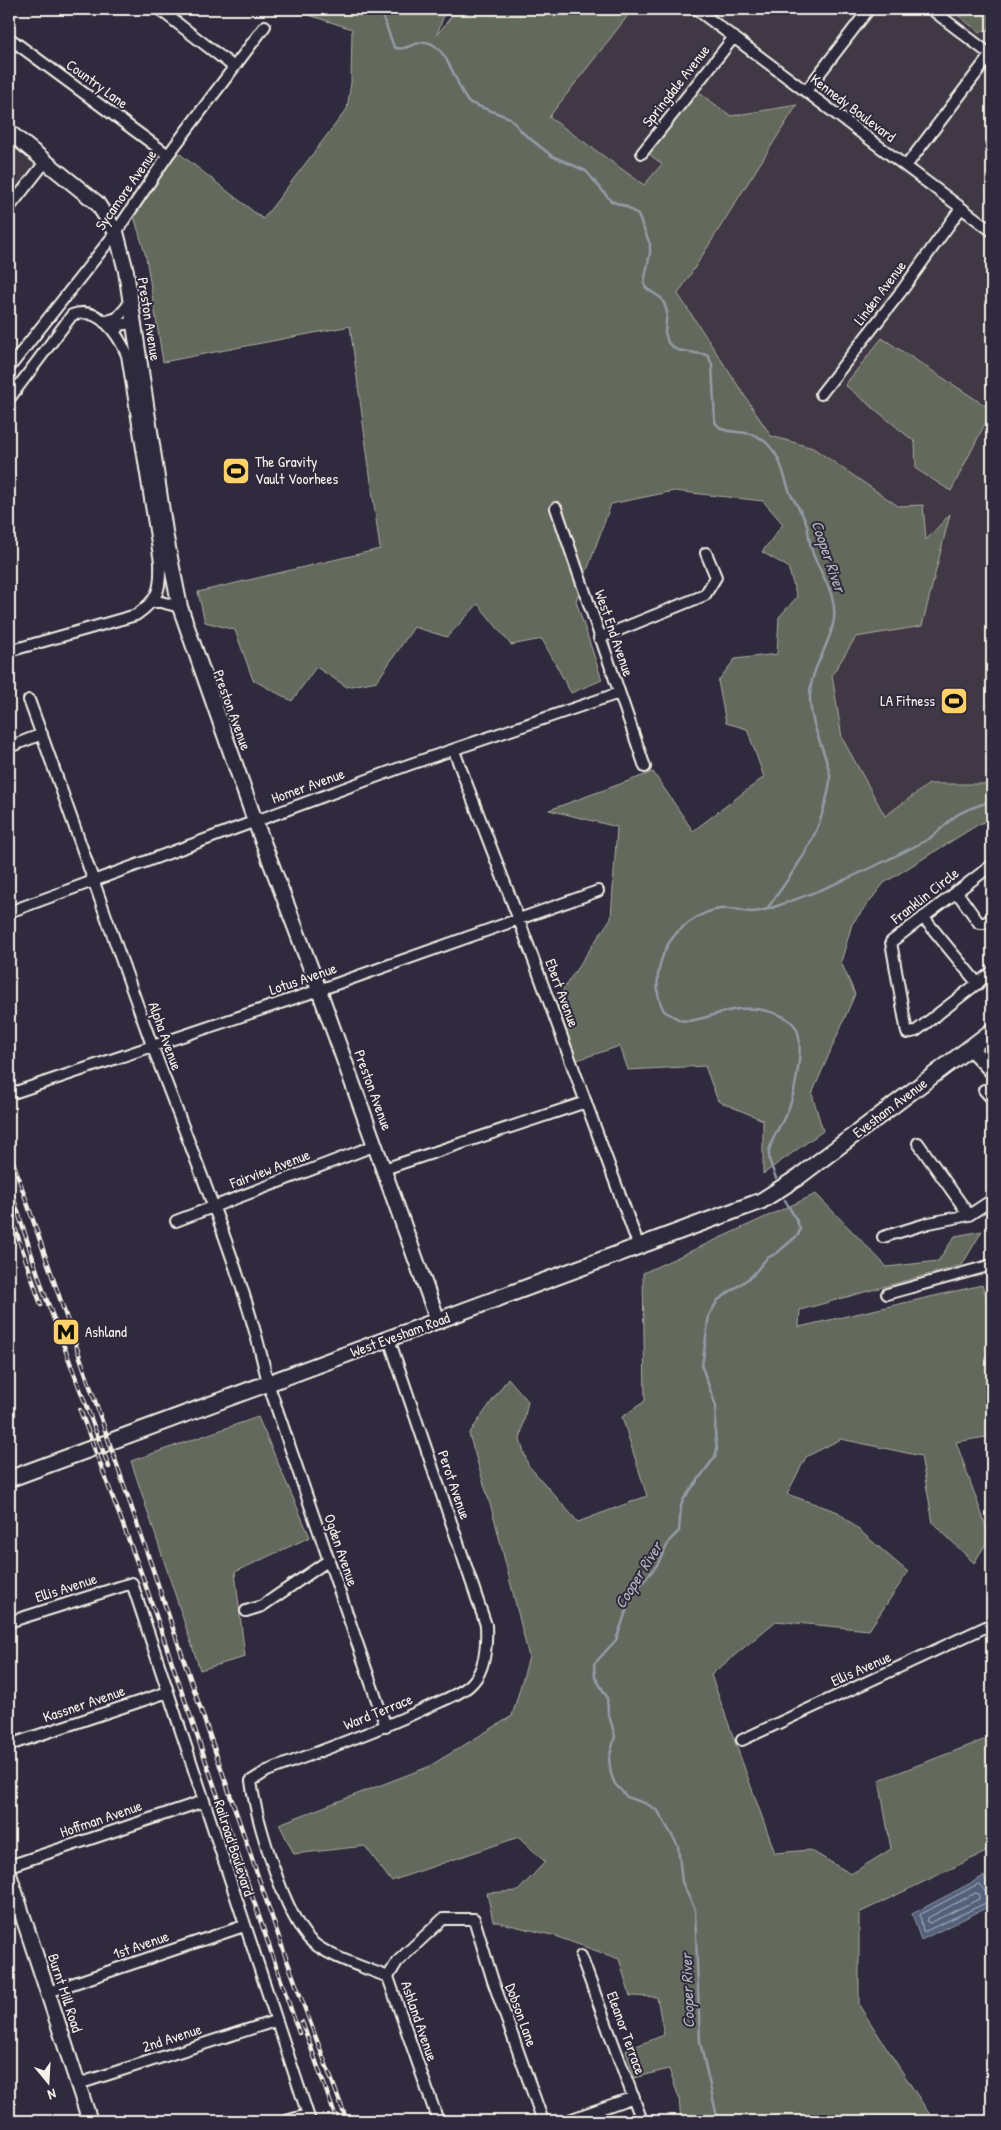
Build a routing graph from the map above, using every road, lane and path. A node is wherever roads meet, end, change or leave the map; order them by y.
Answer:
1 (159, 9) edge
2 (696, 9) edge
3 (869, 9) edge
4 (931, 9) edge
5 (265, 26) dead end
6 (734, 36) junction
7 (9, 38) edge
8 (992, 54) edge
9 (234, 67) junction
10 (806, 91) junction
11 (9, 132) edge
12 (642, 153) dead end
13 (168, 155) junction
14 (46, 161) junction
15 (906, 166) junction
16 (9, 208) edge
17 (961, 208) junction
18 (992, 231) edge
19 (116, 232) junction
20 (131, 302) junction
21 (104, 322) junction
22 (134, 322) junction
23 (114, 332) junction
24 (9, 368) edge
25 (821, 394) dead end
26 (9, 399) edge
27 (556, 508) dead end
28 (706, 553) dead end
29 (159, 586) junction
30 (178, 601) junction
31 (153, 602) junction
32 (599, 638) junction
33 (9, 651) edge
34 (620, 694) junction
35 (29, 700) dead end
36 (42, 734) junction
37 (9, 747) edge
38 (454, 751) junction
39 (645, 767) dead end
40 (255, 821) junction
41 (992, 865) edge
42 (93, 882) junction
43 (598, 891) dead end
44 (956, 891) junction
45 (9, 912) edge
46 (923, 916) junction
47 (992, 918) edge
48 (519, 920) junction
49 (992, 972) edge
50 (978, 984) junction
51 (319, 990) junction
52 (992, 1032) edge
53 (152, 1046) junction
54 (970, 1048) junction
55 (992, 1071) edge
56 (984, 1090) dead end
57 (16, 1092) dead end
58 (992, 1099) edge
59 (586, 1102) junction
60 (918, 1143) dead end
61 (376, 1146) junction
62 (384, 1169) junction
63 (788, 1183) joint
64 (992, 1200) edge
65 (214, 1207) junction
66 (969, 1215) junction
67 (176, 1221) dead end
68 (883, 1237) dead end
69 (639, 1247) junction
70 (992, 1265) edge
71 (887, 1294) dead end
72 (438, 1321) junction
73 (389, 1339) junction
74 (268, 1383) junction
75 (9, 1479) edge
76 (329, 1560) junction
77 (132, 1583) joint
78 (246, 1611) dead end
79 (9, 1622) edge
80 (992, 1624) edge
81 (487, 1642) joint
82 (168, 1692) junction
83 (386, 1727) junction
84 (742, 1740) dead end
85 (9, 1745) edge
86 (251, 1780) joint
87 (204, 1801) junction
88 (9, 1866) edge
89 (9, 1874) edge
90 (244, 1926) junction
91 (581, 1956) dead end
92 (388, 1977) junction
93 (48, 1992) junction
94 (275, 2021) junction
95 (78, 2084) junction
96 (634, 2097) junction
97 (309, 2118) edge
98 (90, 2121) edge
99 (286, 2121) edge
100 (438, 2121) edge
101 (543, 2121) edge
102 (566, 2121) edge
103 (642, 2121) edge

1 - 9 street
2 - 6 street, Kennedy Boulevard
3 - 10 street
4 - 8 street
5 - 9 street, Sycamore Avenue
6 - 10 street, Kennedy Boulevard
6 - 12 street, Springdale Avenue
7 - 13 street, Country Lane
8 - 15 street
9 - 13 street, Sycamore Avenue
10 - 15 street, Kennedy Boulevard
11 - 14 street, Preston Avenue
13 - 19 street, Sycamore Avenue
14 - 16 street
14 - 19 street, Preston Avenue
15 - 17 street, Kennedy Boulevard
17 - 18 street, Kennedy Boulevard
17 - 25 street, Linden Avenue
19 - 20 street, Preston Avenue
19 - 24 street, Sycamore Avenue
20 - 21 street
20 - 22 street, Preston Avenue
21 - 23 street, Preston Avenue
21 - 26 street, Preston Avenue
22 - 23 street
22 - 30 street, Preston Avenue
23 - 29 street, Preston Avenue
27 - 32 street, West End Avenue
28 - 32 street
29 - 30 street
29 - 31 street, Preston Avenue
30 - 31 street
30 - 40 street, Preston Avenue
31 - 33 street
32 - 34 street, West End Avenue
34 - 38 street, Homer Avenue
34 - 39 street, West End Avenue
35 - 36 street, Alpha Avenue
36 - 37 street
36 - 42 street, Alpha Avenue
38 - 40 street, Homer Avenue
38 - 48 street, Ebert Avenue
40 - 42 street, Homer Avenue
40 - 51 street, Preston Avenue
41 - 44 street, Franklin Circle
42 - 45 street, Homer Avenue
42 - 53 street, Alpha Avenue
43 - 48 street, Lotus Avenue
44 - 46 street, Franklin Circle
44 - 47 street
46 - 50 street
46 - 50 street, Franklin Circle
48 - 51 street, Lotus Avenue
48 - 59 street, Ebert Avenue
49 - 50 street, Franklin Circle
51 - 53 street, Lotus Avenue
51 - 61 street, Preston Avenue
52 - 54 main road, Evesham Avenue
53 - 57 street, Lotus Avenue
53 - 65 street, Alpha Avenue
54 - 55 street
54 - 63 main road, Evesham Avenue
56 - 58 street
59 - 62 street
59 - 69 street, Ebert Avenue
60 - 66 street
61 - 62 street, Preston Avenue
61 - 65 street, Fairview Avenue
62 - 72 street, Preston Avenue
63 - 69 main road, West Evesham Road
64 - 66 street
65 - 67 street, Fairview Avenue
65 - 74 street, Alpha Avenue
66 - 68 street
69 - 72 main road, West Evesham Road
70 - 71 street
72 - 73 main road, West Evesham Road
73 - 74 main road, West Evesham Road
73 - 81 street, Perot Avenue
74 - 75 main road, West Evesham Road
74 - 76 street, Ogden Avenue
76 - 78 street
76 - 83 street, Ogden Avenue
77 - 79 street, Ellis Avenue
77 - 82 street, Railroad Boulevard
80 - 84 street, Ellis Avenue
81 - 83 street, Ward Terrace
82 - 85 street, Kassner Avenue
82 - 87 street, Railroad Boulevard
83 - 86 street, Ward Terrace
86 - 92 street, Ashland Avenue
87 - 88 street, Hoffman Avenue
87 - 90 street, Railroad Boulevard
89 - 93 street, Burnt Mill Road
90 - 93 street, 1st Avenue
90 - 94 street, Railroad Boulevard
91 - 96 street, Eleanor Terrace
92 - 100 street, Ashland Avenue
92 - 101 street, Dobson Lane
93 - 95 street, Burnt Mill Road
94 - 95 street, 2nd Avenue
94 - 97 street, Railroad Boulevard
95 - 98 street, Burnt Mill Road
96 - 102 street
96 - 103 street, Eleanor Terrace
97 - 99 street

